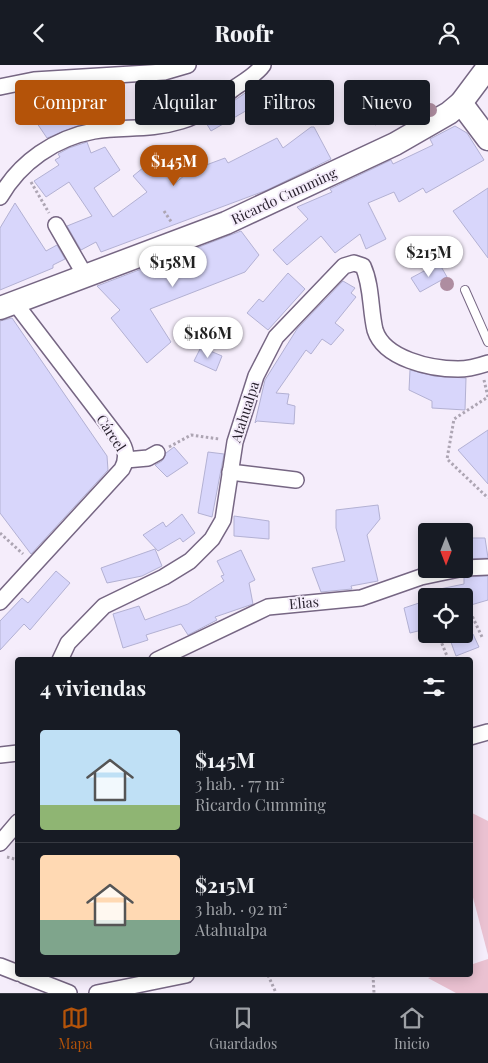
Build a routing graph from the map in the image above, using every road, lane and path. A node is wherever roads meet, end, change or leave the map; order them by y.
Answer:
1 (188, 65) edge
2 (262, 65) edge
3 (488, 67) edge
4 (0, 87) edge
5 (461, 103) junction
6 (488, 139) edge
7 (23, 169) junction
8 (0, 197) edge
9 (56, 225) joint
10 (86, 277) junction
11 (465, 290) dead end
12 (8, 306) edge
13 (488, 342) edge
14 (484, 364) edge
15 (235, 442) junction
16 (157, 453) joint
17 (126, 460) junction
18 (230, 472) junction
19 (296, 480) dead end
20 (488, 498) edge
21 (0, 533) edge
22 (34, 564) junction
23 (488, 567) edge
24 (473, 568) edge
25 (418, 578) edge
26 (0, 602) edge
27 (473, 618) edge
28 (482, 637) dead end
29 (442, 643) edge
30 (447, 656) dead end
31 (61, 657) edge
32 (163, 657) edge
33 (488, 732) edge
34 (473, 736) edge
35 (15, 753) edge
36 (0, 755) edge
37 (15, 826) edge
38 (0, 843) edge
39 (0, 966) edge
40 (15, 972) edge
41 (28, 977) edge
42 (176, 977) edge
43 (269, 977) edge
44 (372, 977) edge
45 (69, 993) edge
46 (97, 993) edge
47 (276, 993) edge
48 (374, 993) edge

1 - 4 street
2 - 7 street
3 - 5 main road, Ricardo Cumming
5 - 6 main road
5 - 10 main road, Ricardo Cumming
7 - 8 street
7 - 9 path
9 - 10 street
10 - 12 main road, Ricardo Cumming
11 - 13 lane
12 - 17 street, Cárcel
14 - 15 street, Atahualpa
14 - 20 path
15 - 16 path
15 - 18 street, Atahualpa
16 - 17 street
17 - 22 street, Cárcel
18 - 19 street
18 - 31 street, Atahualpa
21 - 22 path
22 - 26 street, Cárcel
23 - 24 street
25 - 32 street, Elias
27 - 28 path
29 - 30 path
33 - 34 street
35 - 36 street
37 - 38 street
39 - 40 street
41 - 45 street
42 - 46 street
43 - 47 path
44 - 48 path

